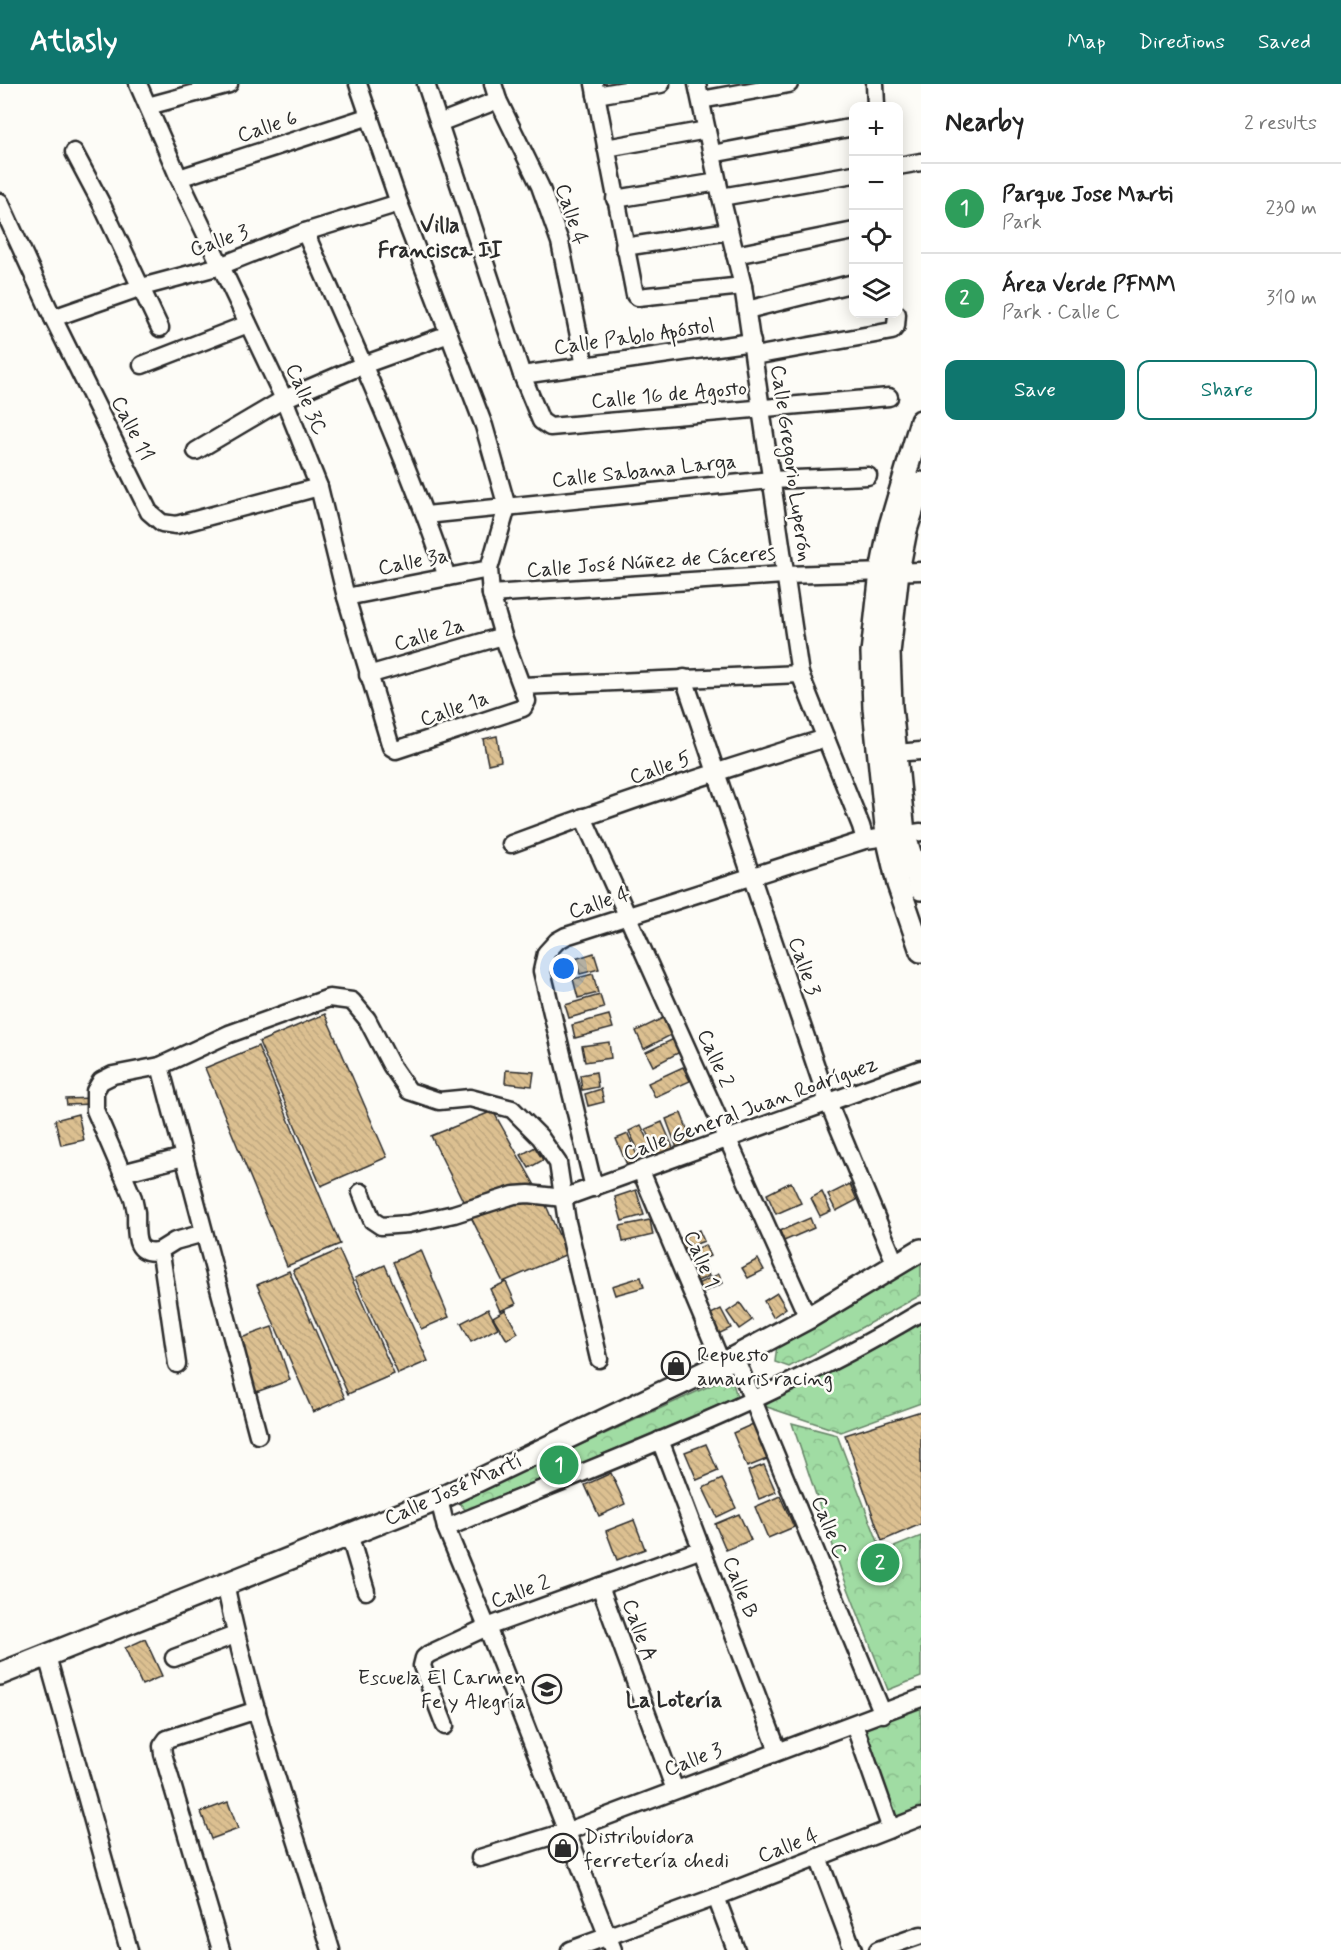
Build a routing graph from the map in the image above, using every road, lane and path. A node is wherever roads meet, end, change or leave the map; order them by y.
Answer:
1 (138, 84) edge
2 (229, 84) edge
3 (358, 84) edge
4 (426, 84) edge
5 (661, 84) edge
6 (789, 84) edge
7 (875, 84) edge
8 (595, 89) edge
9 (495, 92) edge
10 (699, 92) edge
11 (876, 102) edge
12 (148, 106) junction
13 (370, 116) junction
14 (439, 123) junction
15 (849, 128) edge
16 (707, 130) junction
17 (606, 148) junction
18 (74, 152) dead end
19 (712, 154) junction
20 (921, 162) edge
21 (903, 165) edge
22 (849, 175) edge
23 (179, 178) junction
24 (720, 190) junction
25 (615, 200) junction
26 (0, 202) edge
27 (399, 203) junction
28 (729, 231) junction
29 (305, 232) junction
30 (849, 232) edge
31 (624, 247) junction
32 (735, 255) junction
33 (220, 266) junction
34 (849, 284) edge
35 (743, 286) junction
36 (142, 287) junction
37 (747, 310) junction
38 (52, 318) junction
39 (897, 320) edge
40 (248, 324) junction
41 (160, 328) dead end
42 (449, 334) junction
43 (753, 349) junction
44 (142, 364) dead end
45 (363, 365) junction
46 (585, 366) junction
47 (522, 375) junction
48 (889, 397) dead end
49 (284, 399) junction
50 (761, 408) junction
51 (921, 421) edge
52 (196, 451) dead end
53 (868, 476) dead end
54 (771, 480) junction
55 (320, 488) junction
56 (913, 489) edge
57 (507, 507) junction
58 (426, 515) junction
59 (489, 569) junction
60 (889, 572) junction
61 (921, 572) edge
62 (784, 575) junction
63 (447, 577) junction
64 (491, 594) junction
65 (346, 597) junction
66 (503, 636) junction
67 (800, 674) junction
68 (368, 675) junction
69 (684, 678) junction
70 (525, 694) junction
71 (826, 738) junction
72 (391, 747) joint
73 (921, 751) edge
74 (895, 753) junction
75 (715, 772) junction
76 (583, 817) junction
77 (907, 834) edge
78 (865, 840) junction
79 (511, 844) dead end
80 (921, 849) edge
81 (752, 878) junction
82 (921, 890) edge
83 (627, 915) junction
84 (921, 951) edge
85 (160, 1066) junction
86 (921, 1069) edge
87 (828, 1102) junction
88 (728, 1140) junction
89 (184, 1157) junction
90 (641, 1171) junction
91 (122, 1173) junction
92 (594, 1188) junction
93 (361, 1192) dead end
94 (563, 1198) junction
95 (204, 1233) junction
96 (921, 1250) edge
97 (159, 1251) junction
98 (897, 1265) junction
99 (921, 1312) edge
100 (808, 1318) junction
101 (599, 1359) dead end
102 (728, 1361) junction
103 (177, 1364) dead end
104 (753, 1400) junction
105 (258, 1435) dead end
106 (660, 1440) junction
107 (439, 1499) junction
108 (446, 1528) junction
109 (349, 1534) junction
110 (702, 1549) junction
111 (225, 1583) junction
112 (600, 1586) junction
113 (366, 1591) dead end
114 (487, 1627) junction
115 (236, 1635) junction
116 (47, 1656) junction
117 (174, 1658) dead end
118 (0, 1674) edge
119 (921, 1698) edge
120 (257, 1710) junction
121 (883, 1714) junction
122 (854, 1724) junction
123 (445, 1726) dead end
124 (778, 1751) junction
125 (675, 1790) junction
126 (921, 1817) edge
127 (891, 1828) junction
128 (566, 1832) junction
129 (818, 1857) junction
130 (480, 1858) dead end
131 (716, 1897) junction
132 (921, 1935) edge
133 (610, 1944) edge
134 (129, 1950) edge
135 (221, 1950) edge
136 (331, 1950) edge
137 (570, 1950) edge
138 (736, 1950) edge
139 (853, 1950) edge
140 (878, 1950) edge

1 - 12 street, Calle 3C
2 - 12 street
3 - 13 street
4 - 14 street, Calle 16 de Agosto
5 - 8 street
6 - 10 street
7 - 11 street
8 - 17 street
9 - 14 street
9 - 46 street, Calle 4
10 - 16 street, Calle Gregorio Luperón
12 - 23 street, Calle 3C
13 - 23 street, Calle 6
13 - 27 street
14 - 47 street, Calle 16 de Agosto
15 - 19 street
16 - 17 street
16 - 19 street, Calle Gregorio Luperón
17 - 25 street
18 - 36 street
19 - 24 street, Calle Gregorio Luperón
20 - 21 street
22 - 24 street
23 - 33 street, Calle 3C
24 - 25 street
24 - 28 street, Calle Gregorio Luperón
25 - 31 street
26 - 38 street, Calle 11
27 - 29 street, Calle 3
27 - 42 street
28 - 31 street
28 - 32 street, Calle Gregorio Luperón
29 - 33 street, Calle 3
29 - 45 street
30 - 32 street
31 - 35 street
32 - 35 street, Calle Gregorio Luperón
33 - 36 street, Calle 3
33 - 40 street, Calle 3C
34 - 37 street
35 - 37 street, Calle Gregorio Luperón
36 - 38 street, Calle 3
36 - 41 street
37 - 43 street, Calle Gregorio Luperón
38 - 55 street, Calle 11
39 - 43 street, Calle Pablo Apóstol
40 - 44 street
40 - 49 street, Calle 3C
42 - 45 street
42 - 57 street
43 - 46 street, Calle Pablo Apóstol
43 - 50 street, Calle Gregorio Luperón
45 - 49 street
45 - 58 street
46 - 47 street, Calle Pablo Apóstol
47 - 50 street, Calle 16 de Agosto
48 - 50 street, Calle 16 de Agosto
49 - 52 street
49 - 55 street, Calle 3C
50 - 54 street, Calle Gregorio Luperón
51 - 56 main road
53 - 54 street, Calle Sabana Larga
54 - 57 street, Calle Sabana Larga
54 - 62 street, Calle Gregorio Luperón
55 - 65 street, Calle 3C
56 - 60 main road
57 - 58 street, Calle Sabana Larga
57 - 59 street
58 - 63 street
59 - 63 street, Calle 3a
59 - 64 street
60 - 61 street, Calle José Núñez de Cáceres
60 - 62 street, Calle José Núñez de Cáceres
60 - 74 main road
60 - 77 main road
62 - 64 street, Calle José Núñez de Cáceres
62 - 67 street, Calle Gregorio Luperón
63 - 65 street, Calle 3a
64 - 66 street
65 - 68 street, Calle 3C
66 - 68 street, Calle 2a
66 - 70 street
67 - 69 street
67 - 71 street, Calle Gregorio Luperón
68 - 72 street, Calle 3C
69 - 70 street
69 - 75 street, Calle 3
70 - 72 street, Calle 1a
71 - 75 street, Calle 5
71 - 78 street, Calle Gregorio Luperón
73 - 74 street
74 - 77 main road
75 - 76 street, Calle 5
75 - 81 street, Calle 3
76 - 79 street, Calle 5
76 - 83 street, Calle 2
77 - 78 street, Calle 4
77 - 80 street
77 - 82 main road
77 - 84 main road
78 - 81 street, Calle 4
81 - 83 street, Calle 4
81 - 87 street, Calle 3
83 - 88 street, Calle 2
83 - 92 street, Calle 4
85 - 89 street
85 - 91 street
85 - 94 street
86 - 87 street, Calle General Juan Rodríguez
87 - 88 street, Calle General Juan Rodríguez
87 - 98 street, Calle 3
88 - 90 street, Calle General Juan Rodríguez
88 - 100 street, Calle 2
89 - 91 street
89 - 95 street
90 - 92 street, Calle General Juan Rodríguez
90 - 102 street, Calle 1
91 - 97 street
92 - 94 street, Calle General Juan Rodríguez
93 - 94 street
94 - 101 street
95 - 97 street
95 - 105 street
96 - 98 main road, Calle José Martí
97 - 103 street
98 - 100 main road, Calle José Martí
99 - 104 street
100 - 102 main road, Calle José Martí
102 - 104 street, Calle C
102 - 107 main road, Calle José Martí
104 - 106 street
104 - 121 street, Calle C
106 - 108 street
106 - 110 street, Calle B
107 - 108 street
107 - 109 main road, Calle José Martí
108 - 114 street
109 - 111 main road, Calle José Martí
109 - 113 street
110 - 112 street, Calle 2
110 - 124 street, Calle B
111 - 115 street
111 - 116 main road, Calle José Martí
112 - 114 street, Calle 2
112 - 125 street, Calle A
114 - 123 street, Calle 2
114 - 128 street
115 - 117 street
115 - 120 street
116 - 118 main road, Calle José Martí
116 - 134 street
119 - 121 street, Calle 3
120 - 135 street
120 - 136 street
121 - 122 street, Calle 3
122 - 124 street, Calle 3
122 - 127 street
124 - 125 street, Calle 3
125 - 128 street, Calle 3
126 - 127 street, Calle 4
127 - 129 street, Calle 4
128 - 130 street, Calle 3
128 - 133 street
129 - 131 street, Calle 4
129 - 139 street
131 - 133 street, Calle 4
131 - 138 street
132 - 140 street
133 - 137 street, Calle 4

